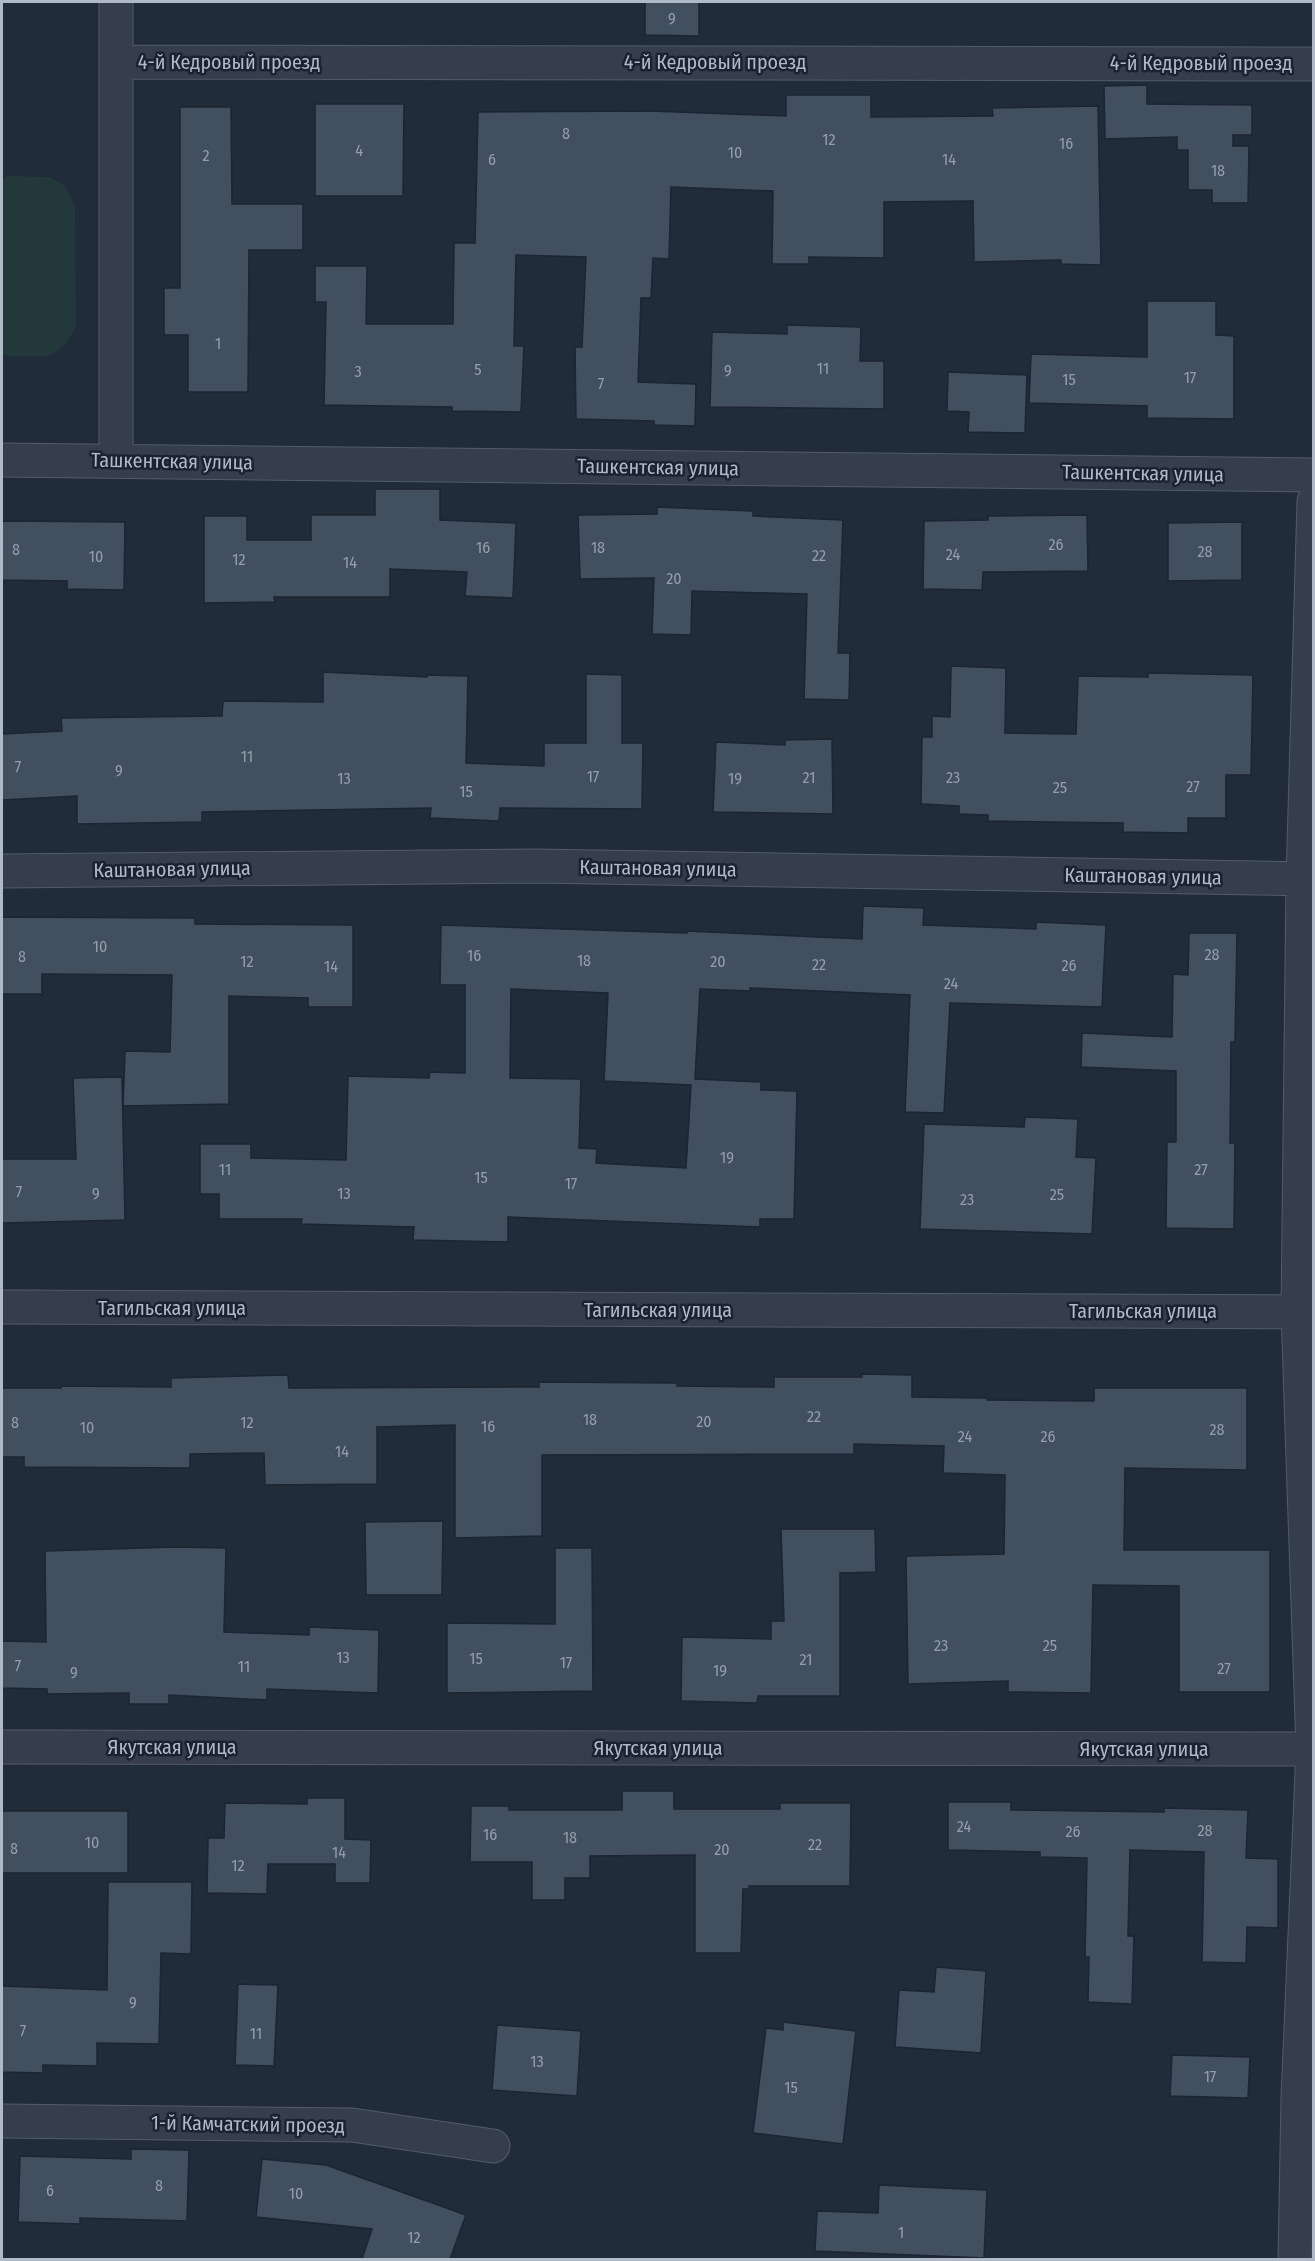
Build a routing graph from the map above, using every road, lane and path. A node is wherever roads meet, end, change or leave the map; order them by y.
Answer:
1 (116, 2) edge
2 (117, 62) junction
3 (1314, 64) edge
4 (2, 460) edge
5 (116, 460) junction
6 (1314, 475) edge
7 (1314, 501) edge
8 (2, 871) edge
9 (1308, 879) edge
10 (2, 1308) edge
11 (1306, 1312) edge
12 (2, 1747) edge
13 (1313, 1749) edge
14 (1306, 2098) edge
15 (2, 2121) edge
16 (493, 2146) dead end
17 (1295, 2259) edge

1 - 2 street
2 - 3 street, 4-й Кедровый проезд
2 - 5 street
4 - 5 street, Ташкентская улица
5 - 6 street, Ташкентская улица
7 - 9 street
8 - 9 street, Каштановая улица
9 - 11 street
10 - 11 street, Тагильская улица
11 - 13 street
12 - 13 street, Якутская улица
13 - 14 street
14 - 17 street
15 - 16 street, 1-й Камчатский проезд

